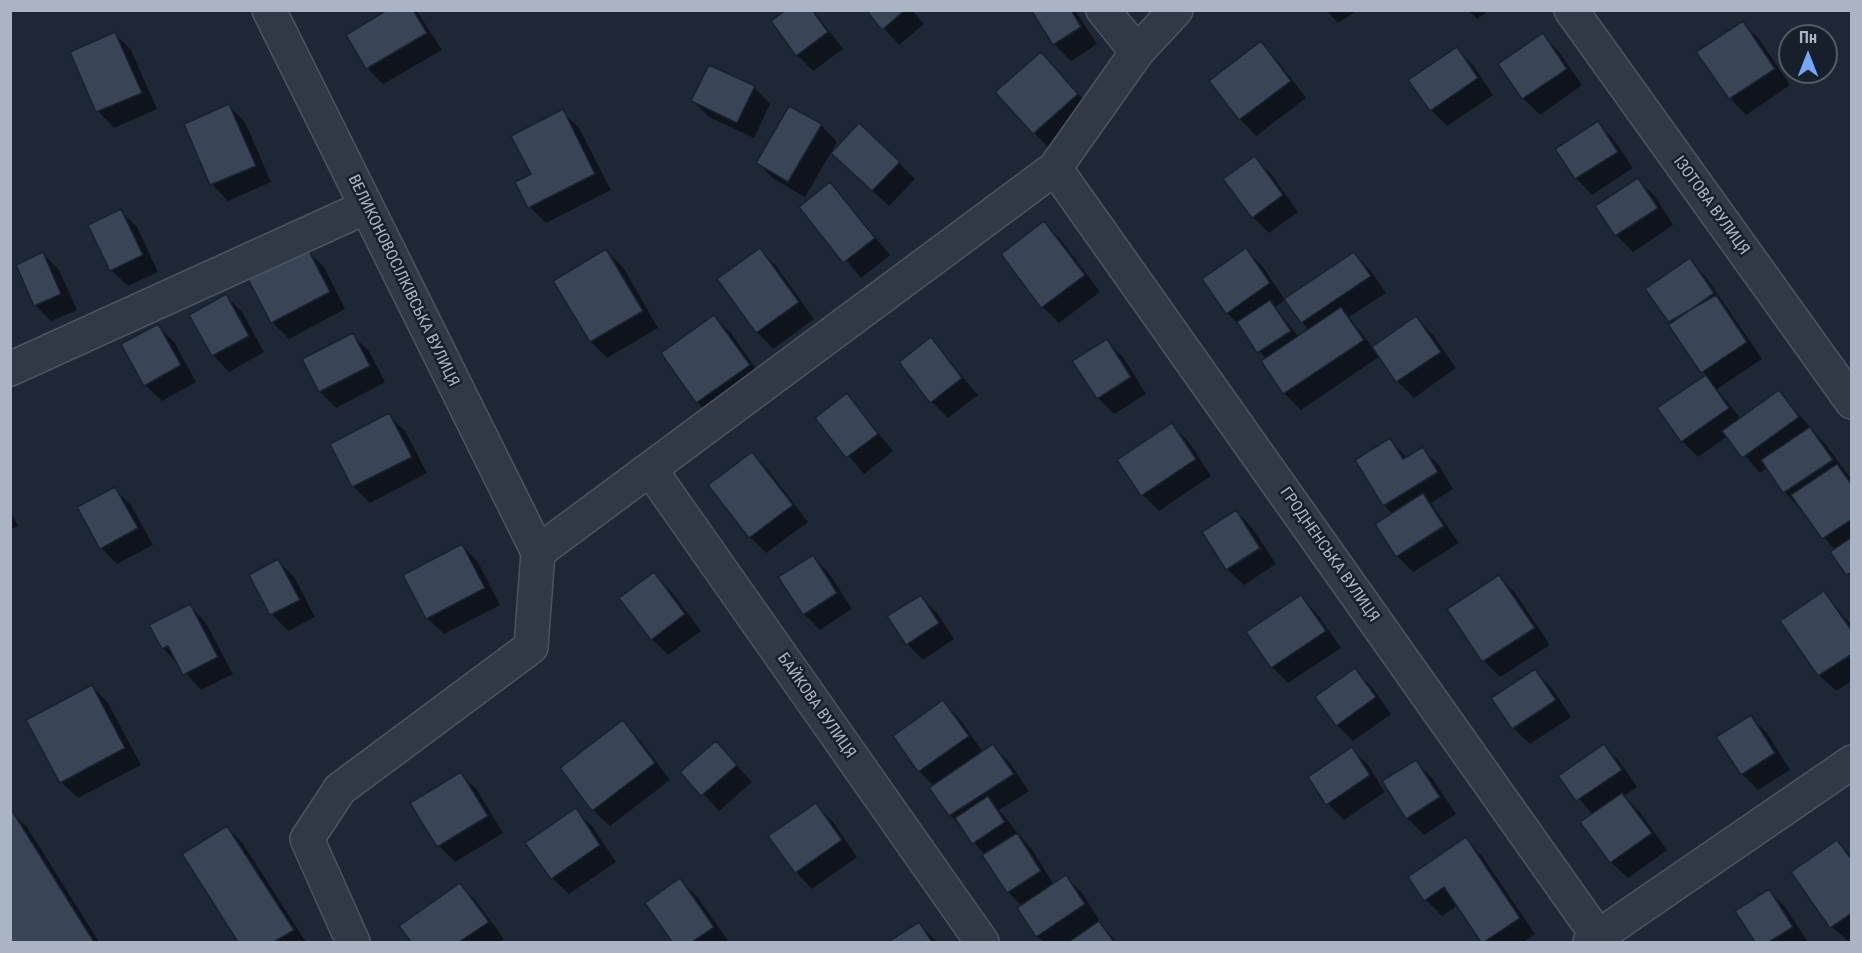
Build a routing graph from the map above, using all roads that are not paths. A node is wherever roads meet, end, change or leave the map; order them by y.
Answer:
1 (270, 10) edge
2 (1103, 10) edge
3 (1176, 10) edge
4 (1571, 10) edge
5 (1137, 52) junction
6 (1055, 168) junction
7 (366, 207) junction
8 (10, 369) edge
9 (1851, 402) edge
10 (650, 469) junction
11 (538, 552) junction
12 (1851, 762) edge
13 (1597, 941) edge
14 (353, 942) edge
15 (982, 942) edge

1 - 7 street, ВЕЛИКОНОВОСІЛКІВСЬКА ВУЛИЦЯ
2 - 5 street
3 - 5 street
4 - 9 street, ІЗОТОВА ВУЛИЦЯ
5 - 6 street
6 - 10 street
6 - 13 street, ГРОДНЕНСЬКА ВУЛИЦЯ
7 - 8 street
7 - 11 street, ВЕЛИКОНОВОСІЛКІВСЬКА ВУЛИЦЯ
10 - 11 street
10 - 15 street, БАЙКОВА ВУЛИЦЯ
11 - 14 street
12 - 13 street

